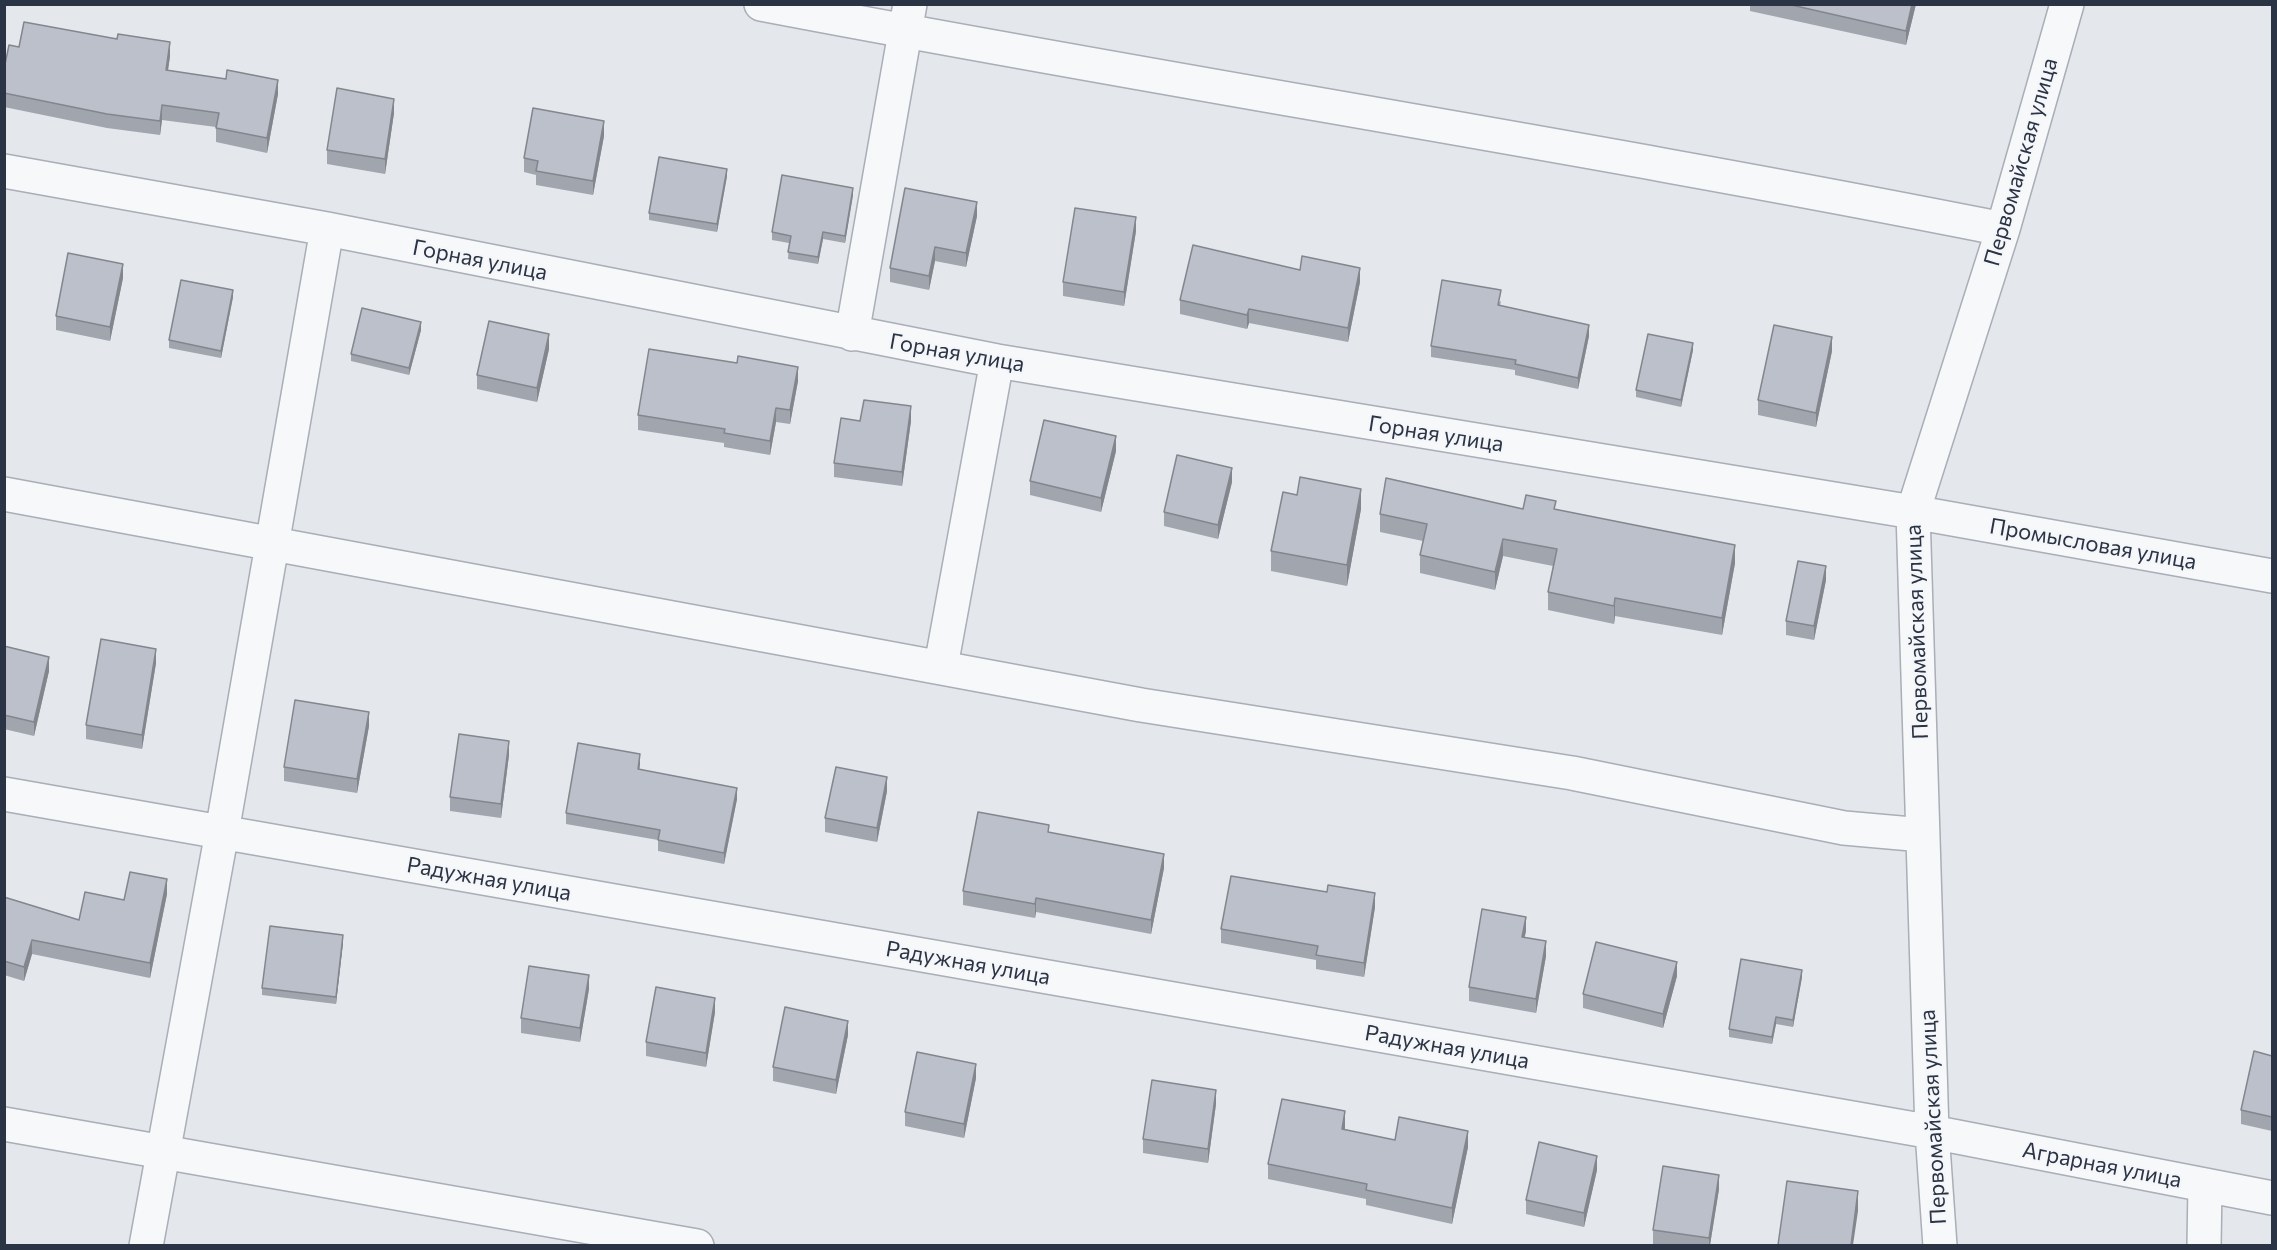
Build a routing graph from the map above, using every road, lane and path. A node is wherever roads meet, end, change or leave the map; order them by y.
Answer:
1 (761, 4) edge
2 (2067, 4) edge
3 (908, 18) edge
4 (4, 171) edge
5 (327, 229) junction
6 (2002, 229) junction
7 (852, 334) junction
8 (996, 362) junction
9 (4, 494) edge
10 (1913, 512) junction
11 (272, 545) junction
12 (2272, 576) edge
13 (941, 666) junction
14 (4, 794) edge
15 (222, 832) junction
16 (1923, 835) junction
17 (4, 1124) edge
18 (1932, 1132) junction
19 (163, 1154) junction
20 (2205, 1185) junction
21 (2272, 1198) edge
22 (146, 1245) edge
23 (697, 1245) edge
24 (1940, 1245) edge
25 (2204, 1245) edge

1 - 3 street
2 - 6 street, Первомайская улица
3 - 6 street
3 - 7 street
4 - 5 street, Горная улица
5 - 7 street, Горная улица
5 - 11 street
6 - 10 street, Первомайская улица
7 - 8 street, Горная улица
8 - 10 street, Горная улица
8 - 13 street
9 - 11 street
10 - 12 street, Промысловая улица
10 - 16 street, Первомайская улица
11 - 13 street
11 - 15 street
13 - 16 street
14 - 15 street, Радужная улица
15 - 18 street, Радужная улица
15 - 19 street
16 - 18 street, Первомайская улица
17 - 19 street
18 - 20 street, Аграрная улица
18 - 24 street, Первомайская улица
19 - 22 street
19 - 23 street
20 - 21 street, Аграрная улица
20 - 25 street

